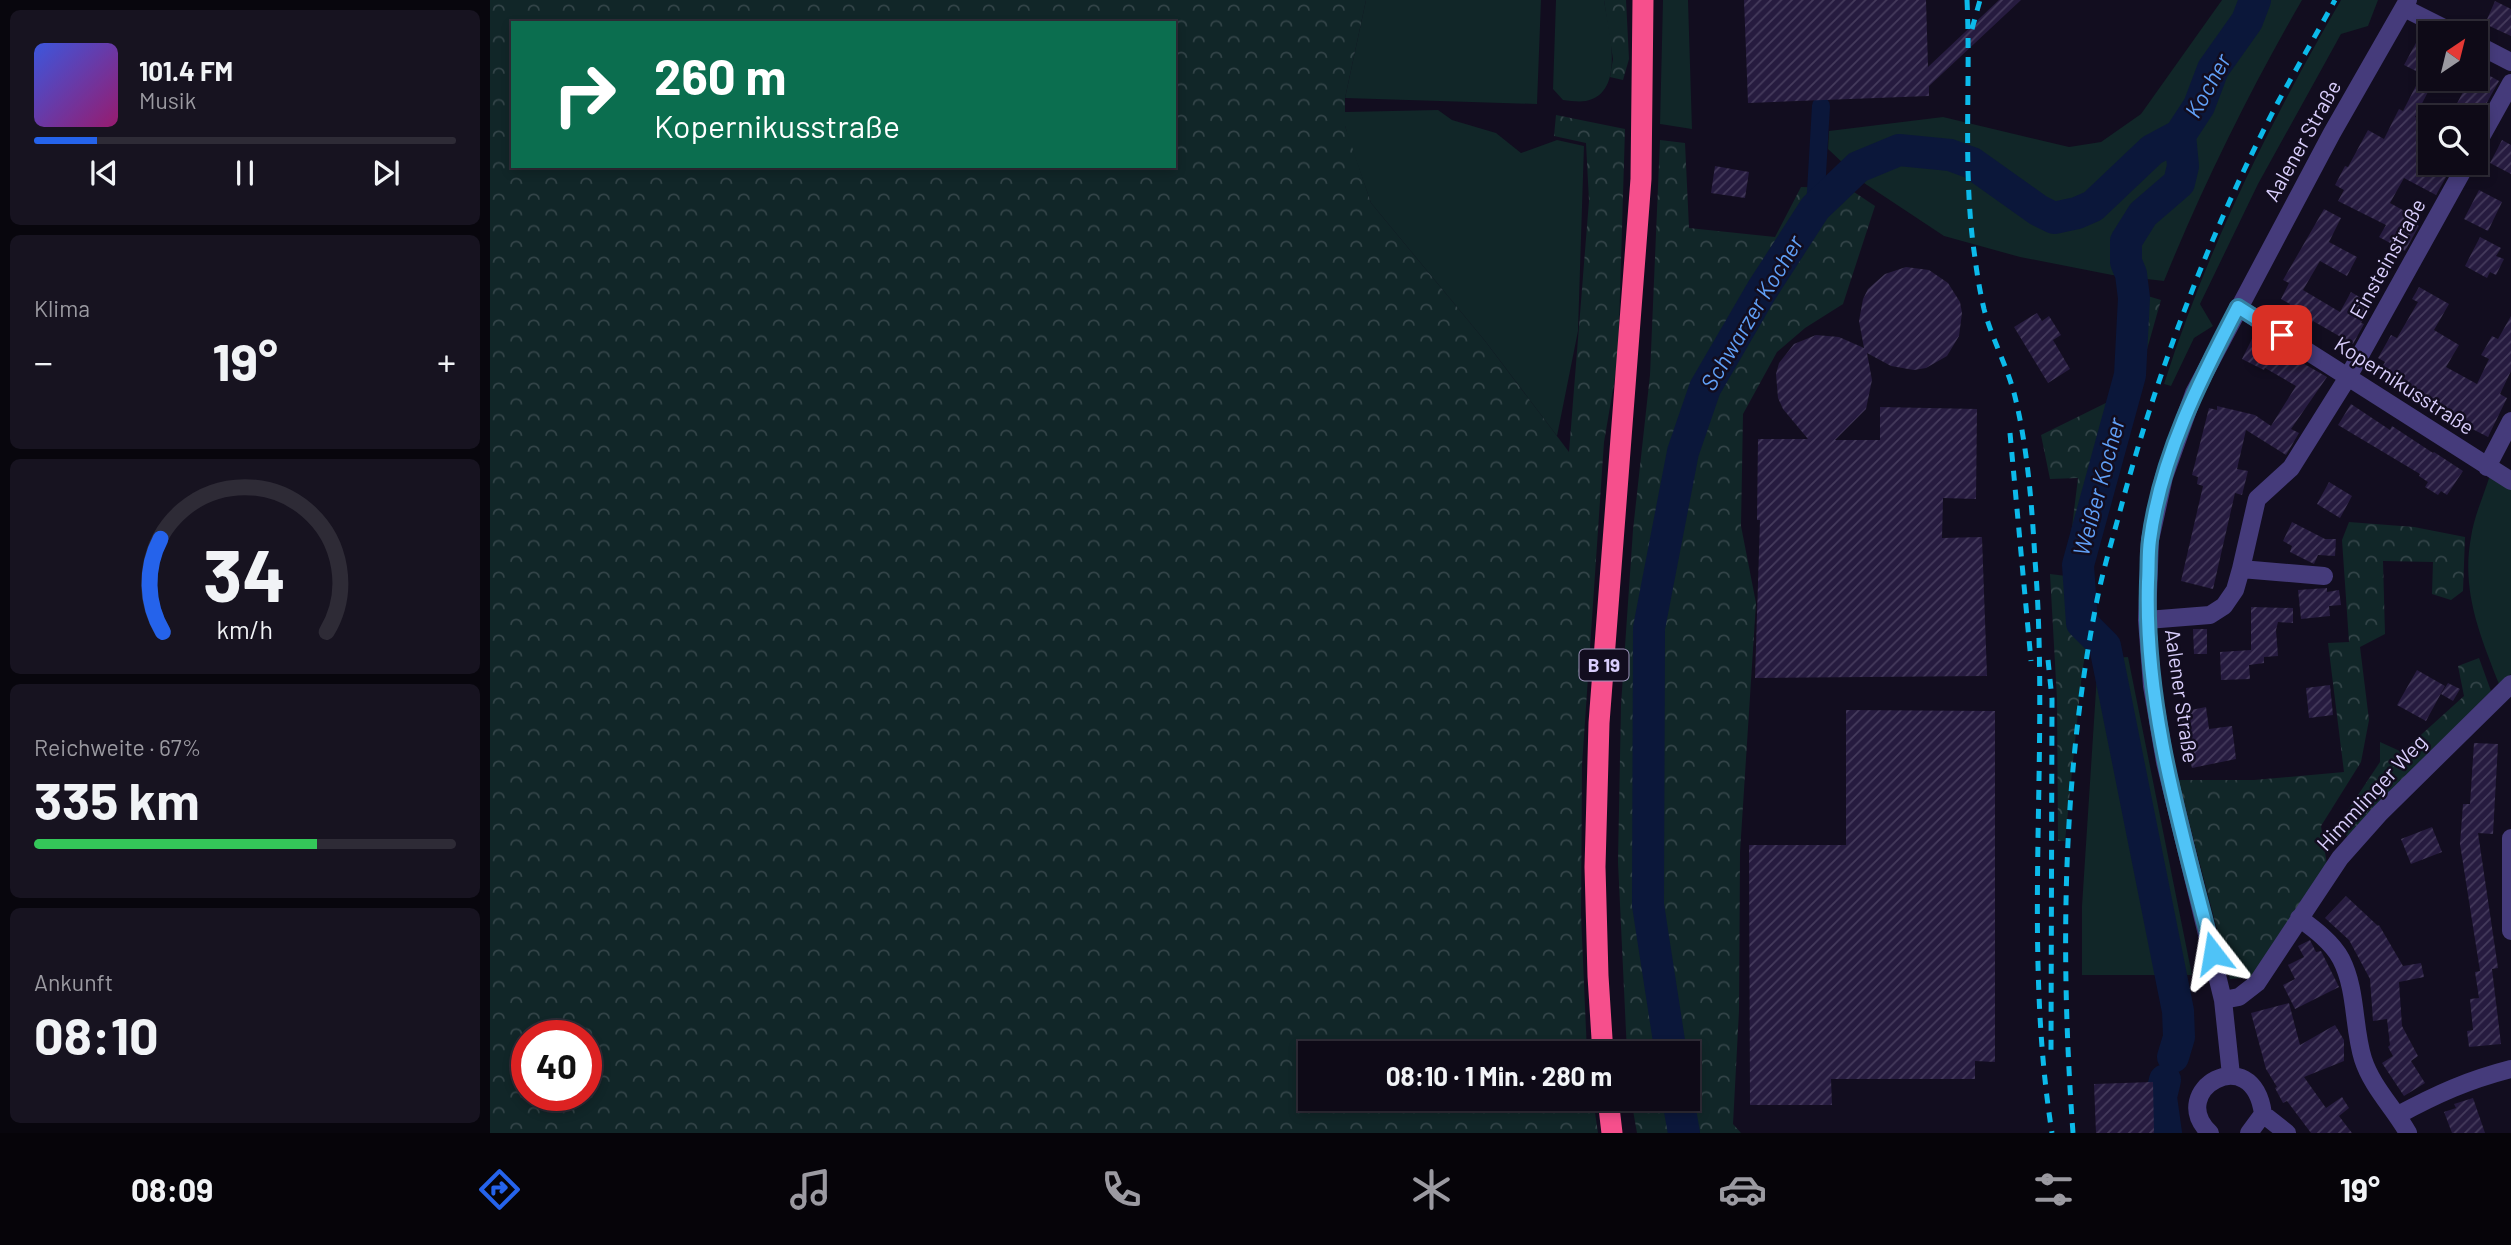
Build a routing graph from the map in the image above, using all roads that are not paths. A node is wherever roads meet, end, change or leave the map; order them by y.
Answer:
1 (1643, 0) edge
2 (2406, 4) edge
3 (2434, 21) edge
4 (2488, 50) edge
5 (2511, 62) edge
6 (2511, 83) edge
7 (2488, 124) edge
8 (2460, 175) edge
9 (2238, 307) junction
10 (2348, 377) junction
11 (2511, 421) edge
12 (2487, 467) junction
13 (2511, 481) edge
14 (2241, 569) junction
15 (2324, 576) dead end
16 (2147, 620) junction
17 (2510, 690) edge
18 (2511, 838) edge
19 (2511, 894) edge
20 (2299, 918) junction
21 (2511, 931) edge
22 (2223, 1000) junction
23 (1602, 1041) edge
24 (2511, 1069) edge
25 (2231, 1076) junction
26 (1609, 1111) edge
27 (2263, 1114) junction
28 (2398, 1115) junction
29 (1612, 1133) edge
30 (2210, 1133) edge
31 (2249, 1133) edge
32 (2287, 1133) edge
33 (2408, 1133) edge

1 - 23 highway, B 19
2 - 3 street
2 - 9 street, Aalener Straße
4 - 5 street
6 - 7 street
8 - 10 street, Einsteinstraße
9 - 10 street, Kopernikusstraße
9 - 16 street, Aalener Straße
10 - 12 street, Kopernikusstraße
10 - 14 street, Einsteinstraße
11 - 12 street
12 - 13 street, Kopernikusstraße
14 - 15 street
14 - 16 street, Einsteinstraße
16 - 22 street, Aalener Straße
17 - 20 street, Himmlinger Weg
18 - 19 street
19 - 21 street
20 - 22 street, Himmlinger Weg
20 - 28 street
22 - 25 street, Aalener Straße
24 - 28 street
25 - 27 street
25 - 30 street
26 - 29 highway
27 - 31 street
27 - 32 street
28 - 33 street

